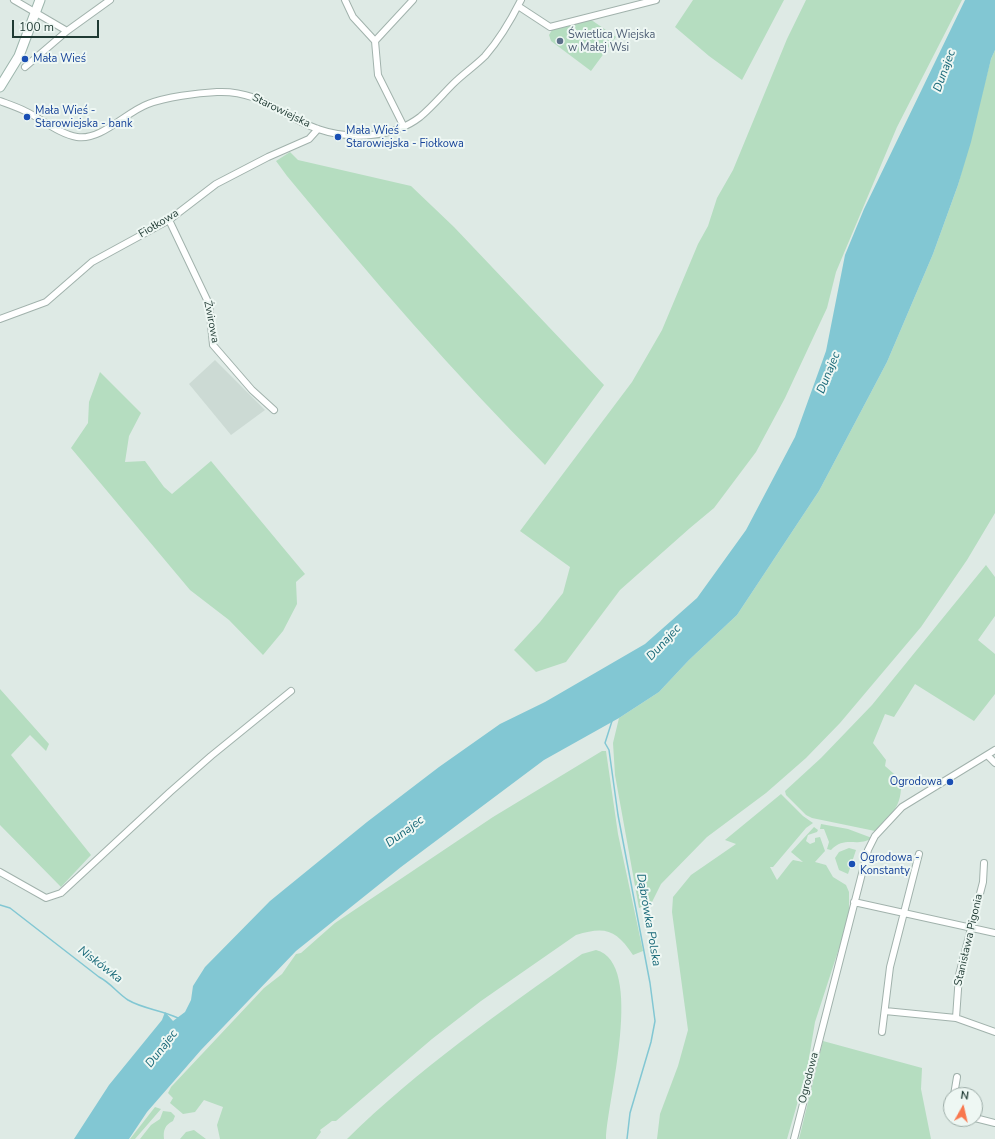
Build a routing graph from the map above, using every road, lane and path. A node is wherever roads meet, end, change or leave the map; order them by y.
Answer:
1 (14, 0) edge
2 (40, 0) edge
3 (110, 0) edge
4 (345, 0) edge
5 (413, 0) edge
6 (656, 0) edge
7 (520, 3) edge
8 (36, 12) junction
9 (67, 31) junction
10 (375, 41) junction
11 (25, 67) dead end
12 (0, 87) edge
13 (0, 101) edge
14 (404, 127) junction
15 (318, 129) junction
16 (169, 220) junction
17 (0, 319) edge
18 (274, 410) dead end
19 (291, 691) dead end
20 (995, 750) edge
21 (988, 756) junction
22 (995, 763) edge
23 (919, 854) dead end
24 (984, 862) dead end
25 (0, 872) edge
26 (854, 902) junction
27 (905, 913) junction
28 (971, 928) junction
29 (995, 933) edge
30 (885, 1011) junction
31 (956, 1018) junction
32 (882, 1032) dead end
33 (995, 1032) edge
34 (957, 1077) dead end
35 (955, 1087) edge
36 (983, 1120) edge
37 (995, 1123) edge
38 (794, 1139) edge

1 - 8 street
2 - 8 street
3 - 9 street
4 - 10 street
5 - 10 street
6 - 7 street
7 - 14 street, Starowiejska
8 - 9 street
8 - 12 street
9 - 11 street
10 - 14 street
13 - 15 street, Starowiejska
14 - 15 street, Starowiejska
15 - 16 street, Fiołkowa
16 - 17 street, Fiołkowa
16 - 18 street, Żwirowa
19 - 25 street
20 - 21 street, Ogrodowa
21 - 22 street
21 - 26 street, Ogrodowa
23 - 27 street
24 - 28 street, Stanisława Pigonia
26 - 27 street
26 - 38 street, Ogrodowa
27 - 28 street
27 - 30 street
28 - 29 street
28 - 31 street, Stanisława Pigonia
30 - 31 street
30 - 32 street
31 - 33 street
34 - 35 street
36 - 37 street

